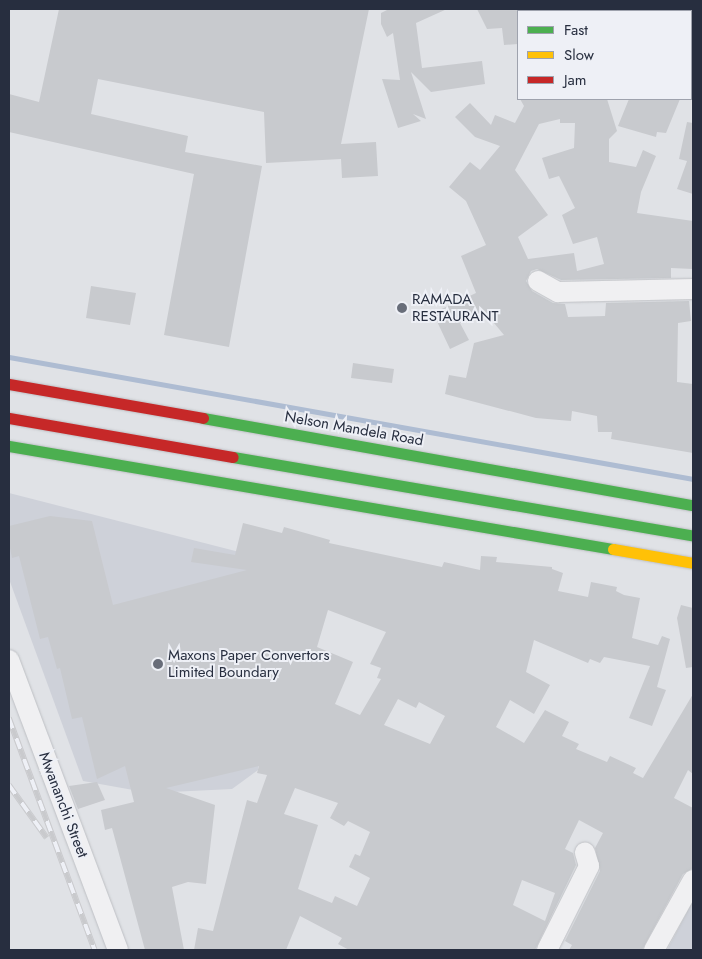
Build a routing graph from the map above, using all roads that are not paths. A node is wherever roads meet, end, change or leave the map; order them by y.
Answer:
1 (538, 281) dead end
2 (693, 289) edge
3 (9, 384) edge
4 (9, 418) edge
5 (9, 446) edge
6 (693, 505) edge
7 (693, 536) edge
8 (693, 563) edge
9 (9, 660) edge
10 (585, 852) dead end
11 (693, 880) edge
12 (118, 950) edge
13 (547, 950) edge
14 (654, 950) edge

1 - 2 street
3 - 6 main road, Nelson Mandela Road
4 - 7 main road
5 - 8 main road
9 - 12 street, Mwananchi Street
10 - 13 street
11 - 14 street

